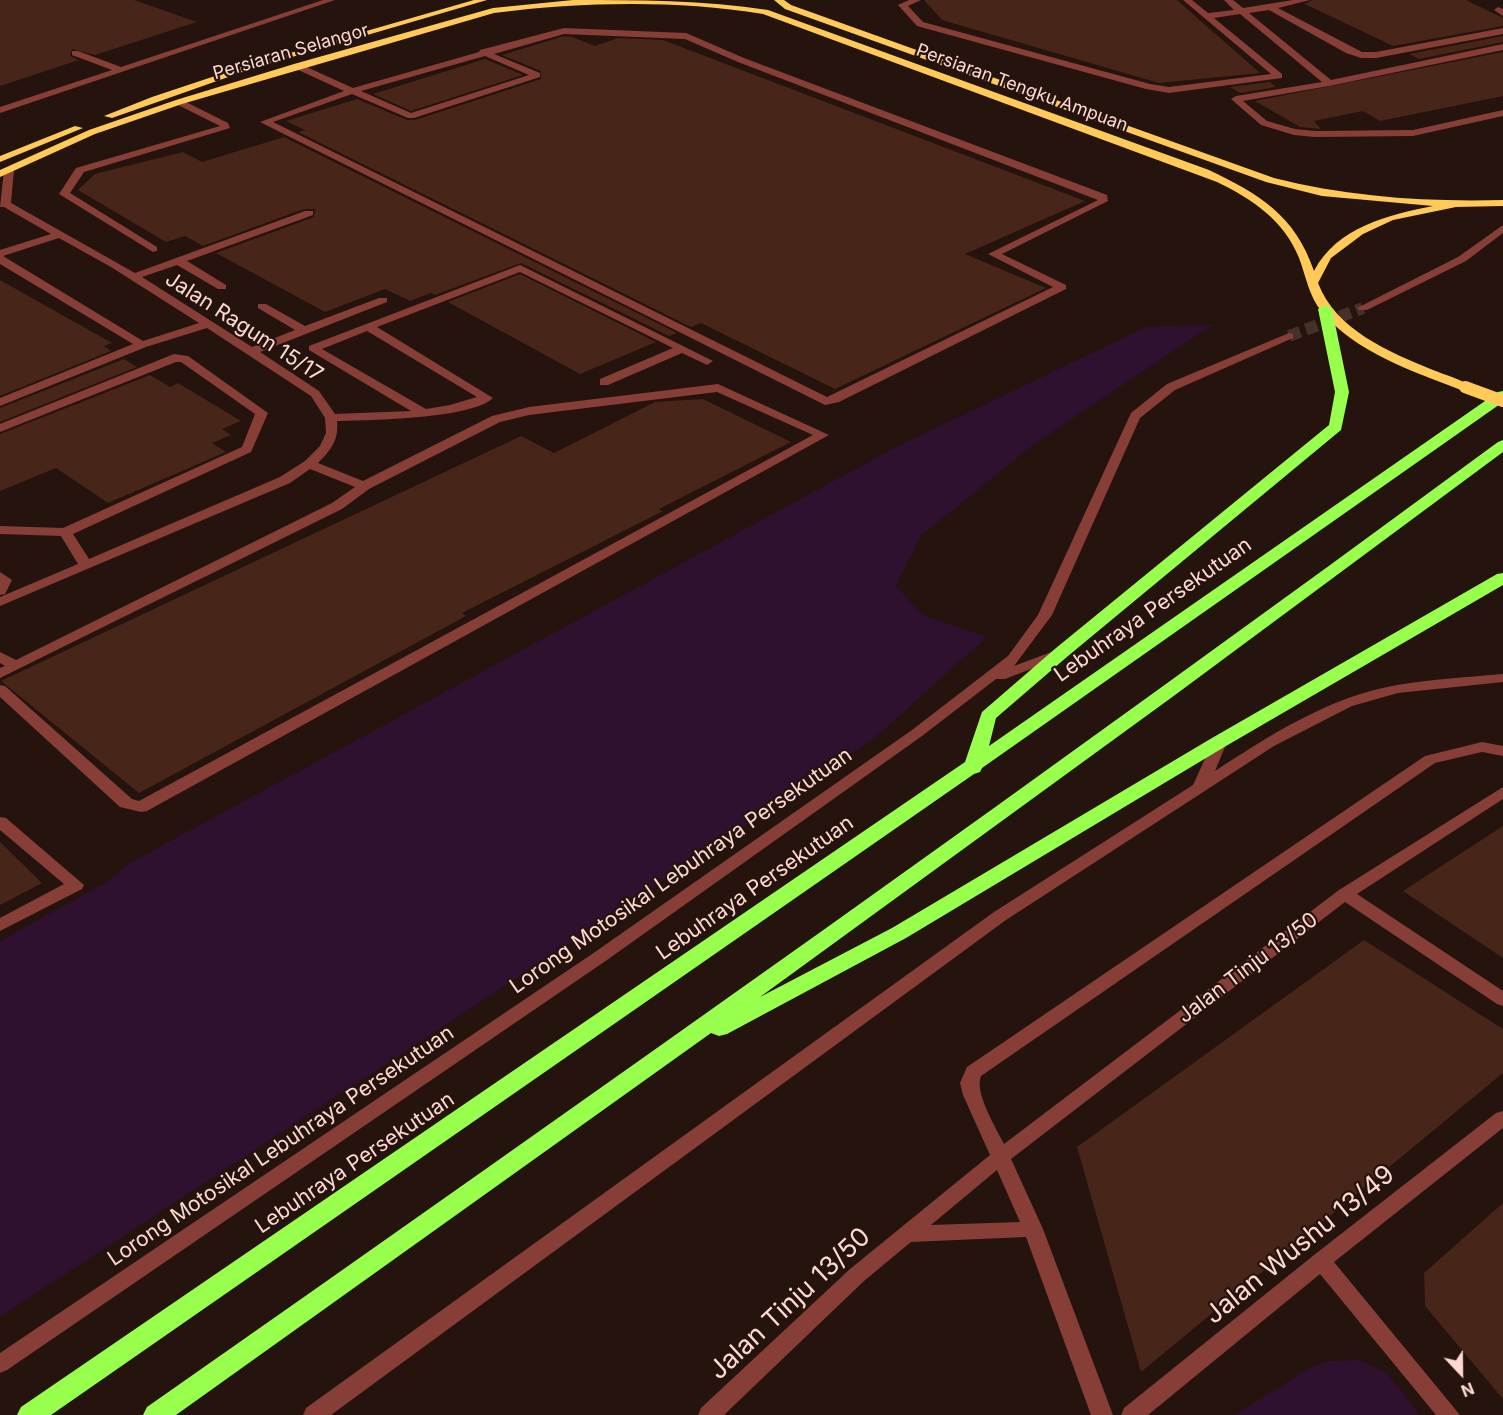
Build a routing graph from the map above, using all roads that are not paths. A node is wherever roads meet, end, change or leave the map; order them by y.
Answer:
1 (331, 0) edge
2 (483, 0) edge
3 (683, 0) edge
4 (778, 0) edge
5 (916, 0) edge
6 (1187, 0) edge
7 (1228, 0) edge
8 (1306, 0) edge
9 (598, 1) edge
10 (672, 2) junction
11 (1270, 7) junction
12 (1242, 12) junction
13 (1207, 16) junction
14 (1503, 32) edge
15 (1281, 43) junction
16 (1244, 46) junction
17 (1503, 47) edge
18 (483, 52) junction
19 (75, 53) dead end
20 (297, 66) junction
21 (119, 69) junction
22 (1329, 83) junction
23 (352, 91) junction
24 (179, 102) junction
25 (0, 110) edge
26 (1503, 113) edge
27 (0, 159) edge
28 (4, 172) edge
29 (1503, 203) edge
30 (3, 204) edge
31 (1456, 204) junction
32 (309, 213) dead end
33 (1503, 228) edge
34 (60, 234) junction
35 (153, 249) dead end
36 (0, 254) edge
37 (0, 259) edge
38 (179, 261) junction
39 (133, 277) junction
40 (1314, 281) junction
41 (222, 287) dead end
42 (383, 300) dead end
43 (262, 306) dead end
44 (1363, 308) tunnel mouth
45 (1325, 309) junction
46 (207, 324) junction
47 (368, 327) junction
48 (304, 330) junction
49 (1288, 336) tunnel mouth
50 (142, 345) junction
51 (681, 349) junction
52 (251, 351) junction
53 (707, 361) dead end
54 (604, 382) dead end
55 (1503, 395) edge
56 (487, 398) junction
57 (1503, 401) edge
58 (0, 402) edge
59 (422, 412) junction
60 (332, 418) junction
61 (496, 419) junction
62 (0, 428) edge
63 (1503, 445) edge
64 (309, 464) junction
65 (363, 486) junction
66 (0, 530) edge
67 (65, 532) junction
68 (86, 566) junction
69 (0, 576) edge
70 (1503, 578) edge
71 (0, 591) edge
72 (0, 602) edge
73 (1062, 652) junction
74 (0, 656) edge
75 (14, 666) junction
76 (0, 674) edge
77 (1503, 678) edge
78 (983, 682) junction
79 (0, 689) edge
80 (1219, 742) junction
81 (1503, 751) edge
82 (973, 768) junction
83 (1200, 787) junction
84 (1503, 792) edge
85 (0, 822) edge
86 (1345, 894) junction
87 (0, 925) edge
88 (1503, 1000) edge
89 (658, 1061) junction
90 (1503, 1118) edge
91 (1001, 1156) junction
92 (1033, 1229) junction
93 (908, 1234) junction
94 (1321, 1261) junction
95 (0, 1364) edge
96 (30, 1415) edge
97 (156, 1415) edge
98 (314, 1415) edge
99 (709, 1415) edge
100 (1102, 1415) edge
101 (1132, 1415) edge
102 (1449, 1415) edge

1 - 21 street
2 - 27 main road, Persiaran Selangor
3 - 10 main road
4 - 31 main road, Persiaran Tengku Ampuan
5 - 16 street
6 - 13 street
7 - 12 street
8 - 11 street
9 - 10 main road, Persiaran Selangor
9 - 20 main road, Persiaran Selangor
10 - 40 main road, Persiaran Tengku Ampuan
11 - 12 street
11 - 14 street
12 - 13 street
12 - 15 street
13 - 16 street
15 - 16 street
15 - 22 street
17 - 22 street
18 - 23 street
18 - 23 street
18 - 23 street
19 - 21 street
20 - 23 street
20 - 24 main road, Persiaran Selangor
21 - 25 street
22 - 26 street
24 - 28 main road, Persiaran Selangor
24 - 35 street
28 - 30 street, Jalan Ragum 15/17
29 - 31 main road
30 - 34 street, Jalan Ragum 15/17
31 - 40 main road
32 - 38 street
33 - 44 street
34 - 36 street
34 - 39 street, Jalan Ragum 15/17
37 - 50 street
38 - 39 street
38 - 41 street
39 - 46 street, Jalan Ragum 15/17
40 - 45 main road, Persiaran Tengku Ampuan
42 - 48 street
43 - 48 street
45 - 57 main road, bridge
45 - 73 highway
46 - 50 street
46 - 52 street, Jalan Ragum 15/17
47 - 51 street
47 - 56 street
47 - 59 street
48 - 52 street
49 - 78 street, Lorong Motosikal Lebuhraya Persekutuan
50 - 58 street
51 - 53 street
51 - 54 street
52 - 60 street, Jalan Ragum 15/17
55 - 82 highway, Lebuhraya Persekutuan
56 - 59 street
56 - 61 street
59 - 60 street
60 - 64 street
61 - 65 street
61 - 79 street
62 - 67 street
63 - 89 highway
64 - 65 street
64 - 68 street
65 - 75 street
66 - 67 street
67 - 68 street
68 - 72 street
69 - 71 street
70 - 80 highway
73 - 78 street
73 - 82 highway
74 - 75 street
75 - 76 street
77 - 83 street
78 - 95 street, Lorong Motosikal Lebuhraya Persekutuan
80 - 83 street
80 - 89 highway
81 - 91 street
82 - 96 highway, Lebuhraya Persekutuan
83 - 98 street
84 - 86 street, Jalan Tinju 13/50
85 - 87 street
86 - 88 street
86 - 91 street, Jalan Tinju 13/50
89 - 97 highway
90 - 94 street, Jalan Wushu 13/49
91 - 92 street
91 - 93 street, Jalan Tinju 13/50
92 - 93 street
92 - 100 street
93 - 99 street, Jalan Tinju 13/50
94 - 101 street, Jalan Wushu 13/49
94 - 102 street

